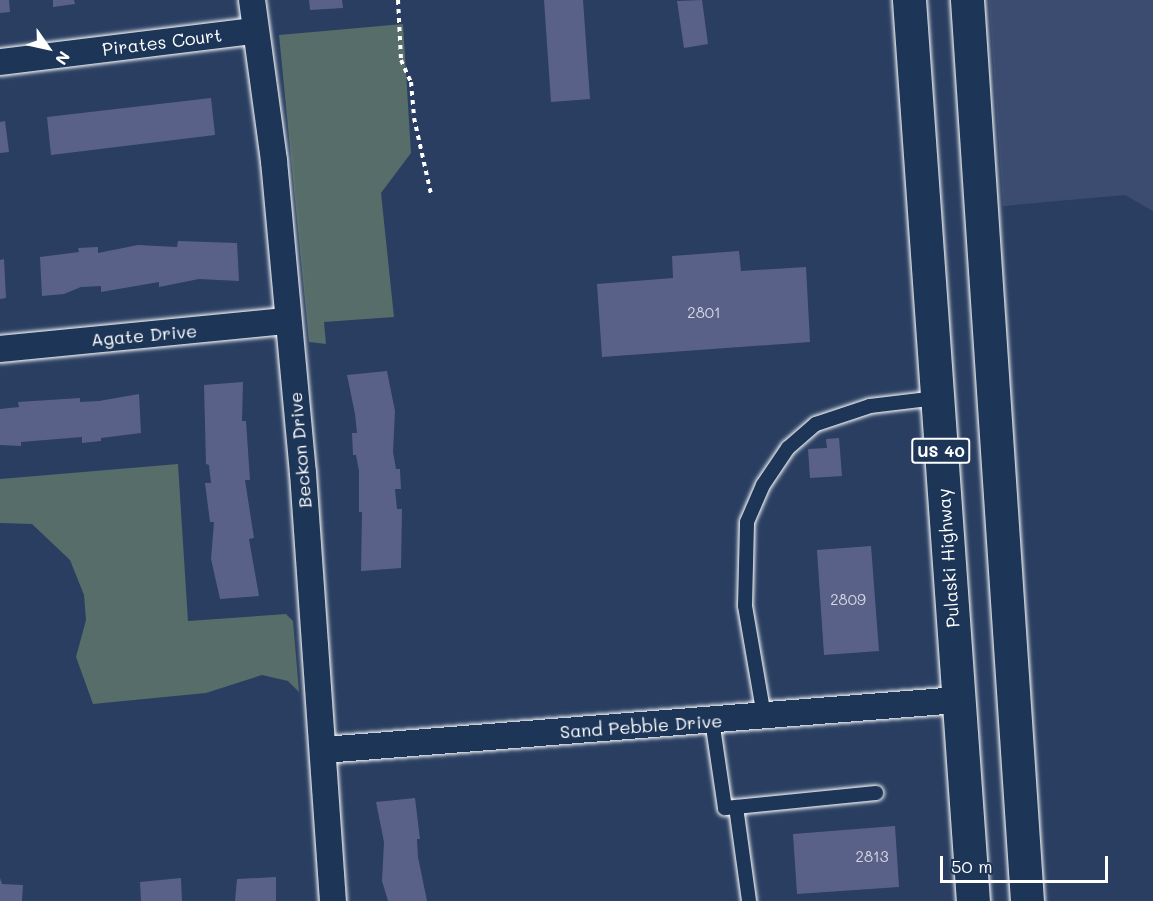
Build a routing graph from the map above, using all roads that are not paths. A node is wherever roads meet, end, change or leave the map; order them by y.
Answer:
1 (252, 0) edge
2 (909, 0) edge
3 (967, 0) edge
4 (253, 31) junction
5 (0, 62) edge
6 (288, 321) junction
7 (0, 349) edge
8 (937, 398) junction
9 (958, 700) junction
10 (764, 716) junction
11 (712, 720) junction
12 (324, 750) junction
13 (876, 793) dead end
14 (736, 807) junction
15 (333, 901) edge
16 (749, 901) edge
17 (973, 901) edge
18 (1027, 901) edge

1 - 4 street, Beckon Drive
2 - 8 highway, Pulaski Highway / US 40
3 - 18 highway, US 40
4 - 5 street, Pirates Court
4 - 6 street, Beckon Drive
6 - 7 street, Agate Drive
6 - 12 street, Beckon Drive
8 - 9 highway, Pulaski Highway / US 40
8 - 10 lane
9 - 10 street, Sand Pebble Drive
9 - 17 highway, Pulaski Highway / US 40
10 - 11 street, Sand Pebble Drive
11 - 12 street, Sand Pebble Drive
11 - 14 lane
12 - 15 street, Beckon Drive
13 - 14 lane
14 - 16 lane

